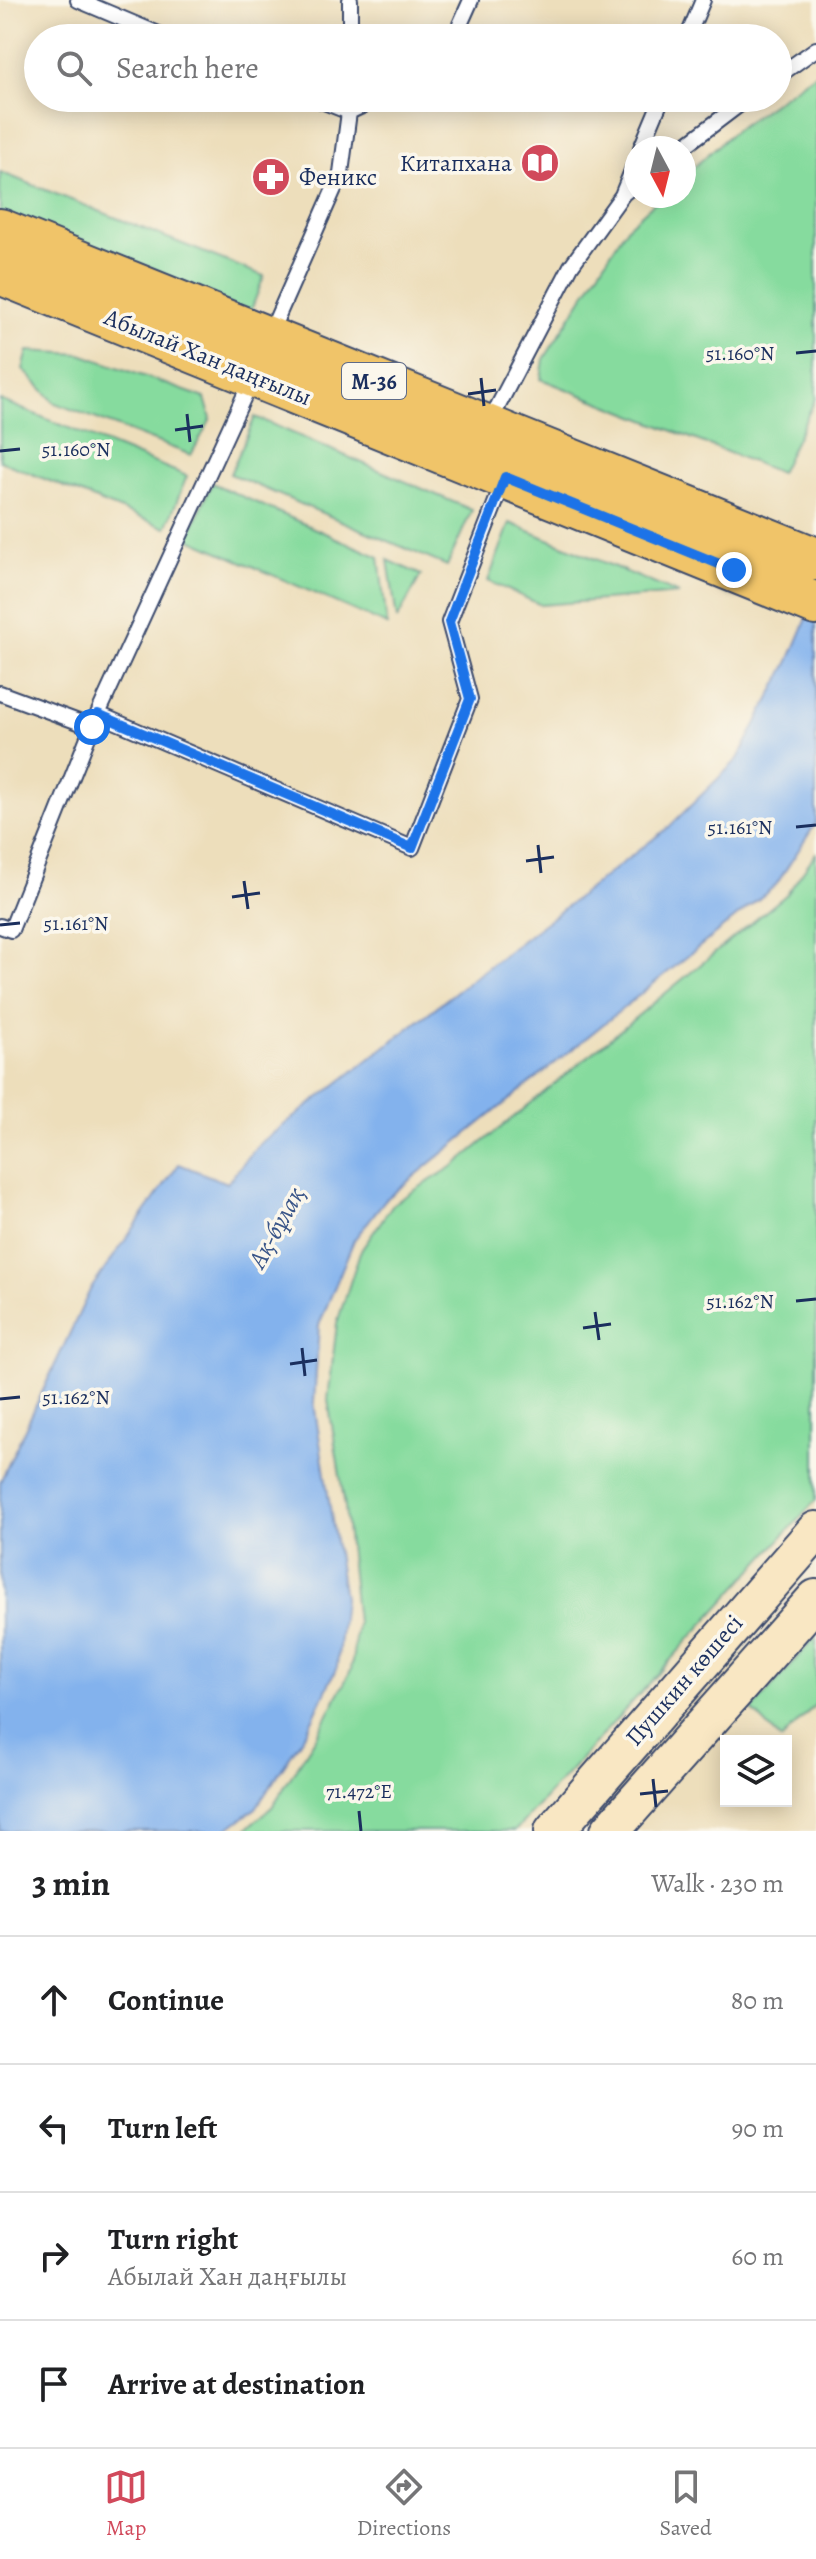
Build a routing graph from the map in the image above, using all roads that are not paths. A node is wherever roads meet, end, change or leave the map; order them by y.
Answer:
1 (78, 0) edge
2 (350, 0) edge
3 (471, 0) edge
4 (703, 0) edge
5 (135, 24) edge
6 (350, 24) edge
7 (460, 24) edge
8 (693, 24) edge
9 (816, 49) edge
10 (792, 66) edge
11 (348, 112) edge
12 (656, 112) edge
13 (730, 112) edge
14 (646, 136) edge
15 (696, 137) edge
16 (623, 194) edge
17 (0, 230) edge
18 (0, 273) edge
19 (269, 337) junction
20 (254, 375) junction
21 (484, 426) junction
22 (505, 477) junction
23 (741, 551) junction
24 (816, 559) edge
25 (816, 604) edge
26 (0, 693) edge
27 (95, 720) junction
28 (0, 926) edge
29 (816, 1531) edge
30 (816, 1599) edge
31 (554, 1831) edge
32 (610, 1831) edge

1 - 5 lane
2 - 6 lane
3 - 7 lane
4 - 8 lane
9 - 10 lane
11 - 19 lane
12 - 14 lane
13 - 15 lane
16 - 21 lane
17 - 19 main road, Абылай Хан даңғылы / M-36
18 - 20 main road, Абылай Хан даңғылы / M-36
19 - 21 main road, Абылай Хан даңғылы / M-36
20 - 22 main road, Абылай Хан даңғылы / M-36
20 - 27 lane
21 - 23 main road, Абылай Хан даңғылы / M-36
22 - 23 main road, Абылай Хан даңғылы / M-36
22 - 27 lane
23 - 24 main road, Абылай Хан даңғылы / M-36
23 - 25 main road, Абылай Хан даңғылы / M-36
26 - 27 lane
27 - 28 lane
29 - 31 main road, Пушкин көшесі
30 - 32 main road, Пушкин көшесі

